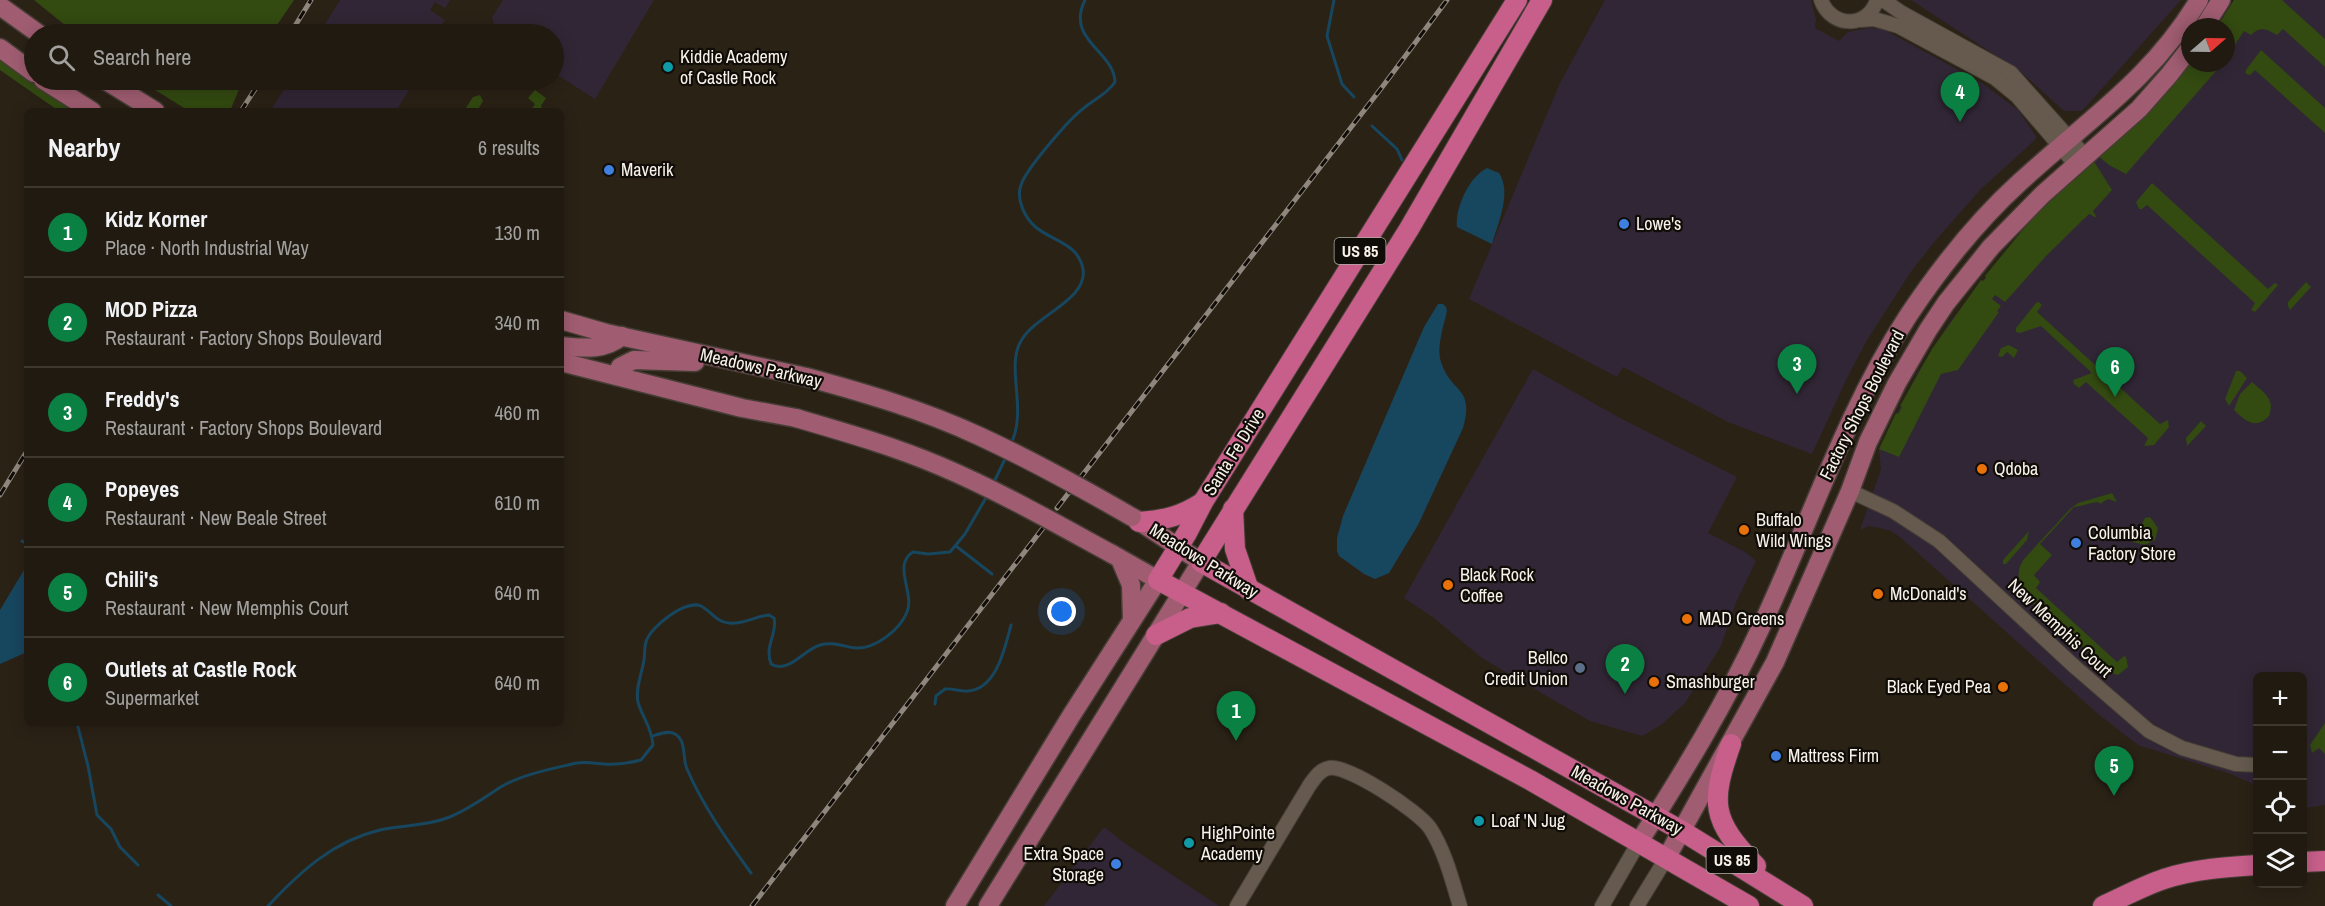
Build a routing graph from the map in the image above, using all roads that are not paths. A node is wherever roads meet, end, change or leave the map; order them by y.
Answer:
1 (1517, 0) edge
2 (1542, 0) edge
3 (1821, 0) edge
4 (1877, 0) edge
5 (1883, 0) edge
6 (2199, 0) edge
7 (2221, 0) edge
8 (0, 6) edge
9 (2210, 18) edge
10 (1861, 20) junction
11 (25, 24) edge
12 (0, 48) edge
13 (2181, 60) edge
14 (24, 66) edge
15 (59, 90) edge
16 (121, 90) edge
17 (87, 108) edge
18 (150, 108) edge
19 (2066, 143) junction
20 (2081, 161) junction
21 (564, 322) edge
22 (622, 336) junction
23 (564, 346) edge
24 (711, 357) junction
25 (564, 363) edge
26 (617, 376) junction
27 (1850, 491) junction
28 (1203, 502) junction
29 (1233, 509) junction
30 (1136, 519) junction
31 (1178, 548) junction
32 (1116, 556) junction
33 (1201, 562) junction
34 (1158, 580) junction
35 (1249, 590) junction
36 (1182, 592) junction
37 (1221, 613) junction
38 (1132, 620) junction
39 (1156, 634) junction
40 (1731, 744) junction
41 (2253, 765) edge
42 (1655, 816) junction
43 (1682, 831) junction
44 (1639, 842) junction
45 (1667, 857) junction
46 (2325, 861) edge
47 (2307, 862) edge
48 (2253, 865) edge
49 (1781, 891) junction
50 (2118, 902) edge
51 (955, 906) edge
52 (988, 906) edge
53 (1237, 906) edge
54 (1460, 906) edge
55 (1602, 906) edge
56 (1637, 906) edge
57 (1749, 906) edge
58 (1803, 906) edge
59 (2103, 906) edge

1 - 28 highway, Santa Fe Drive / US 85
2 - 29 highway, Santa Fe Drive / US 85
3 - 10 street
4 - 10 street
5 - 19 street
6 - 19 main road, Factory Shops Boulevard
7 - 9 main road
8 - 11 main road
10 - 19 street
12 - 14 main road
13 - 20 main road, Factory Shops Boulevard
15 - 17 main road
16 - 18 main road
19 - 20 street
19 - 42 main road, Factory Shops Boulevard
20 - 27 main road, Factory Shops Boulevard
21 - 22 main road, Meadows Parkway
22 - 23 main road
22 - 24 main road, Meadows Parkway
24 - 26 main road
24 - 30 main road, Meadows Parkway, bridge
25 - 26 main road, Meadows Parkway
26 - 32 main road, Meadows Parkway, bridge
27 - 40 main road, Factory Shops Boulevard
27 - 41 street, New Memphis Court
28 - 30 highway
28 - 31 highway, Santa Fe Drive / US 85
29 - 33 highway, Santa Fe Drive
29 - 35 highway
30 - 31 main road, Meadows Parkway
31 - 33 main road, Meadows Parkway
31 - 34 highway, Santa Fe Drive / US 85
32 - 34 main road, Meadows Parkway
32 - 38 main road
33 - 35 highway, Meadows Parkway
33 - 36 main road, Santa Fe Drive
34 - 36 highway, Meadows Parkway / US 85
34 - 38 main road, Santa Fe Drive
35 - 42 highway, Meadows Parkway / US 85
36 - 37 highway, Meadows Parkway / US 85
36 - 39 main road, Santa Fe Drive
37 - 39 highway
37 - 44 highway, Meadows Parkway / US 85
38 - 51 main road, Santa Fe Drive
39 - 52 main road, Santa Fe Drive
40 - 43 main road, Factory Shops Boulevard
40 - 49 highway
42 - 43 highway, Meadows Parkway / US 85
42 - 44 main road, Factory Shops Boulevard
43 - 45 main road, Factory Shops Boulevard
43 - 49 highway, Meadows Parkway / US 85
44 - 45 highway, Meadows Parkway / US 85
44 - 55 street
45 - 56 street
45 - 57 highway, Meadows Parkway / US 85
46 - 47 highway
48 - 50 highway
49 - 58 highway, Meadows Parkway / US 85
50 - 59 highway
53 - 54 street

